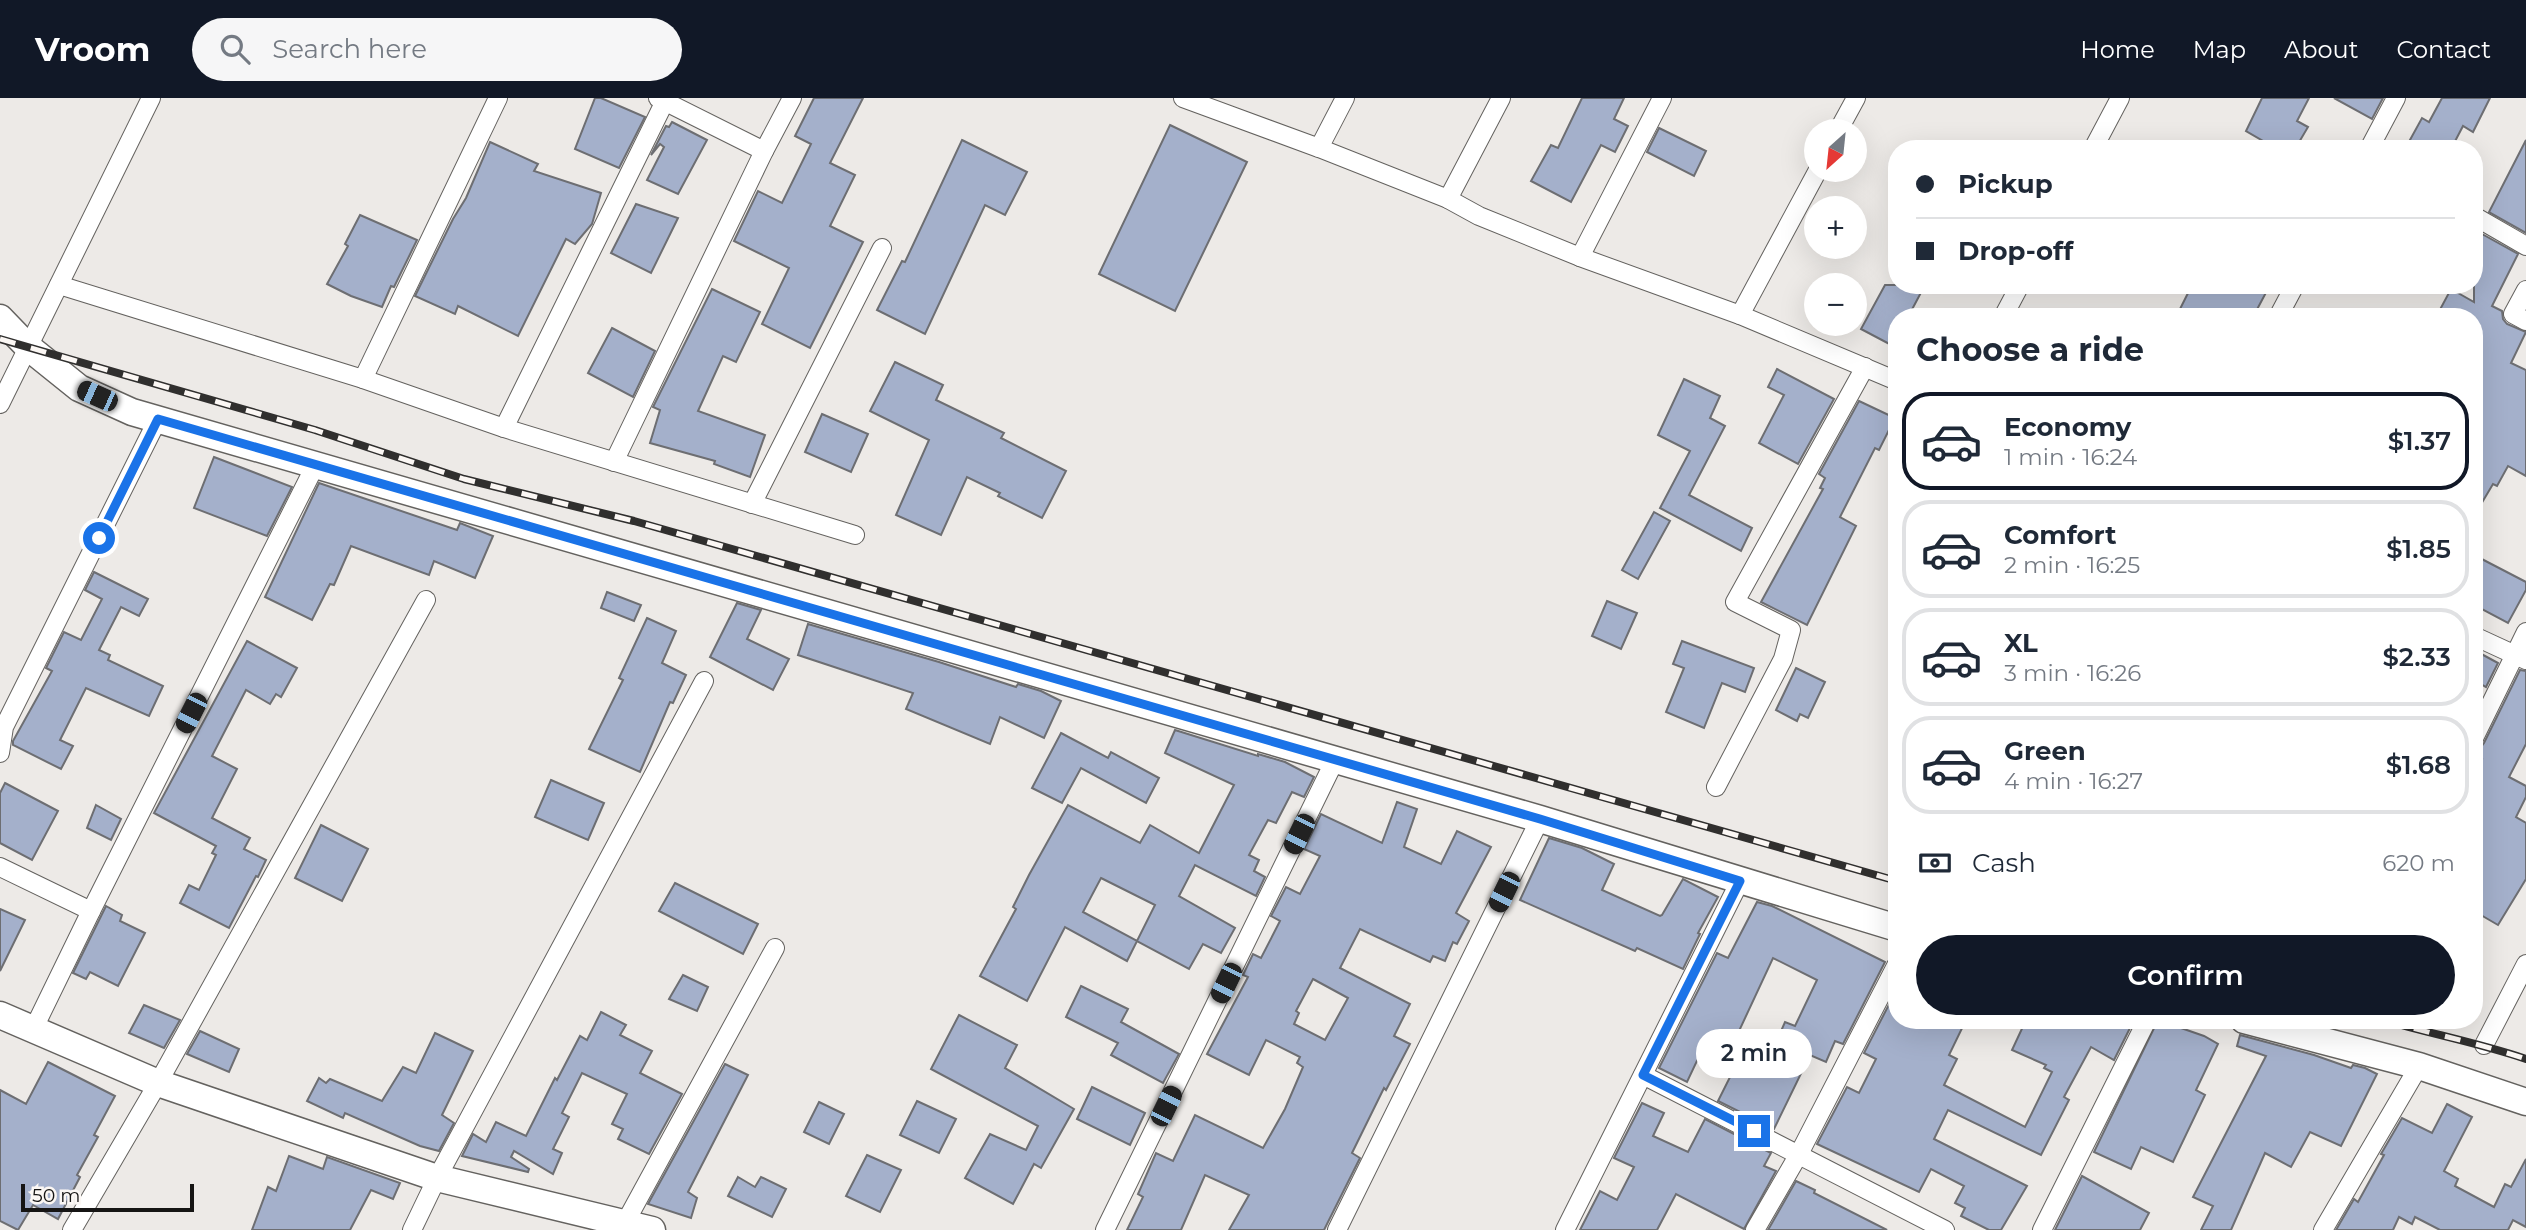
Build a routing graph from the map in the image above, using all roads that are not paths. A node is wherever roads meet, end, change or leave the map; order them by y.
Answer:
1 (151, 98) edge
2 (498, 98) edge
3 (792, 98) edge
4 (1183, 98) edge
5 (1345, 98) edge
6 (1501, 98) edge
7 (1662, 98) edge
8 (1856, 98) edge
9 (2120, 98) edge
10 (2396, 98) edge
11 (662, 100) edge
12 (1845, 119) edge
13 (2098, 140) edge
14 (2374, 140) edge
15 (1319, 148) junction
16 (764, 151) junction
17 (1812, 182) edge
18 (1448, 199) junction
19 (2483, 221) edge
20 (2526, 246) edge
21 (882, 248) dead end
22 (1580, 257) junction
23 (59, 285) junction
24 (2526, 290) edge
25 (1740, 316) junction
26 (0, 318) edge
27 (2526, 321) edge
28 (28, 347) junction
29 (1865, 368) junction
30 (1888, 377) edge
31 (363, 379) junction
32 (0, 404) edge
33 (158, 419) junction
34 (504, 428) junction
35 (614, 462) junction
36 (316, 464) junction
37 (752, 504) junction
38 (855, 535) dead end
39 (426, 600) dead end
40 (2526, 632) edge
41 (2483, 640) edge
42 (2520, 657) edge
43 (704, 681) dead end
44 (2483, 722) edge
45 (0, 753) edge
46 (1335, 760) junction
47 (1716, 786) dead end
48 (1540, 819) junction
49 (0, 867) edge
50 (1740, 881) junction
51 (91, 911) junction
52 (1888, 925) edge
53 (775, 948) dead end
54 (2526, 964) edge
55 (1888, 981) edge
56 (0, 1015) edge
57 (34, 1028) junction
58 (2142, 1029) edge
59 (2278, 1029) edge
60 (2484, 1045) dead end
61 (2418, 1066) junction
62 (1643, 1075) junction
63 (158, 1083) junction
64 (2526, 1101) edge
65 (1799, 1153) junction
66 (438, 1178) junction
67 (625, 1223) junction
68 (72, 1230) edge
69 (412, 1230) edge
70 (652, 1230) edge
71 (1105, 1230) edge
72 (1337, 1230) edge
73 (1565, 1230) edge
74 (1755, 1230) edge
75 (1945, 1230) edge
76 (2042, 1230) edge
77 (2323, 1230) edge

1 - 23 street
2 - 31 street
3 - 16 street
4 - 15 street
5 - 15 street
6 - 18 street
7 - 22 street
8 - 12 street
9 - 13 street
10 - 14 street
11 - 16 street
11 - 34 street
15 - 18 street
16 - 35 street
17 - 25 street
18 - 22 street
19 - 20 street
21 - 37 street
22 - 25 street
23 - 28 street
23 - 31 street
24 - 27 street
25 - 29 street
26 - 28 street
28 - 32 street
28 - 33 street
29 - 30 street
29 - 47 street
31 - 34 street
33 - 36 street
33 - 45 street
34 - 35 street
35 - 37 street
36 - 46 street
36 - 51 street
37 - 38 street
39 - 63 street
40 - 42 street
41 - 42 street
42 - 44 street
43 - 66 street
46 - 48 street
46 - 71 street
48 - 50 street
48 - 72 street
49 - 51 street
50 - 52 street
50 - 62 street
51 - 57 street
53 - 67 street
54 - 60 street
55 - 65 street
56 - 57 street
57 - 63 street
58 - 76 street
59 - 61 street
61 - 64 street
61 - 77 street
62 - 65 street
62 - 73 street
63 - 66 street
63 - 68 street
65 - 74 street
65 - 75 street
66 - 67 street
66 - 69 street
67 - 70 street

